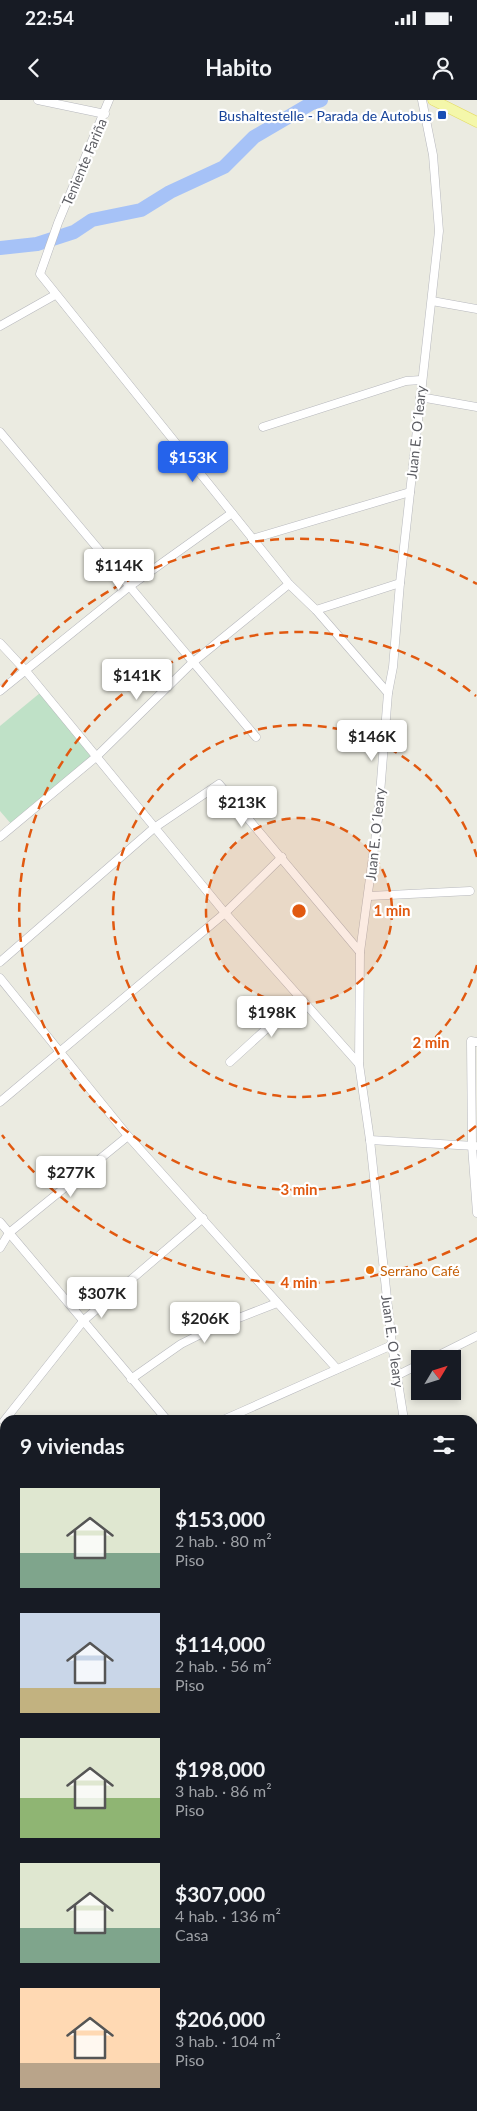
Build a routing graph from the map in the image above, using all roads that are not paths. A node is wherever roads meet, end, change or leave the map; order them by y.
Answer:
1 (38, 100) edge
2 (109, 100) edge
3 (422, 100) edge
4 (432, 100) edge
5 (105, 114) junction
6 (477, 122) edge
7 (55, 295) junction
8 (432, 301) junction
9 (477, 309) edge
10 (0, 326) edge
11 (422, 380) junction
12 (420, 397) junction
13 (477, 407) edge
14 (263, 427) dead end
15 (0, 432) edge
16 (410, 492) junction
17 (232, 513) junction
18 (252, 539) junction
19 (400, 583) junction
20 (289, 584) junction
21 (130, 586) junction
22 (316, 610) junction
23 (0, 642) edge
24 (192, 663) junction
25 (26, 671) junction
26 (0, 690) edge
27 (388, 693) junction
28 (256, 737) dead end
29 (96, 757) junction
30 (154, 828) junction
31 (0, 837) edge
32 (282, 857) junction
33 (470, 891) dead end
34 (369, 896) junction
35 (224, 913) junction
36 (360, 952) junction
37 (0, 962) edge
38 (0, 978) edge
39 (300, 998) junction
40 (477, 1042) edge
41 (58, 1051) junction
42 (230, 1062) dead end
43 (359, 1064) junction
44 (0, 1102) edge
45 (128, 1136) junction
46 (370, 1140) junction
47 (475, 1146) edge
48 (477, 1213) edge
49 (202, 1218) junction
50 (0, 1222) edge
51 (9, 1233) junction
52 (0, 1248) edge
53 (277, 1303) junction
54 (84, 1320) junction
55 (477, 1336) edge
56 (392, 1345) junction
57 (449, 1350) edge
58 (411, 1368) edge
59 (337, 1370) junction
60 (398, 1375) junction
61 (131, 1379) junction
62 (7, 1415) edge
63 (163, 1415) edge
64 (234, 1415) edge
65 (403, 1415) edge

1 - 5 street
2 - 5 street, Teniente Fariña
3 - 8 street, Juan E. O´leary
4 - 6 main road
5 - 7 street, Teniente Fariña
7 - 10 street
7 - 17 street
8 - 9 street
8 - 11 street, Juan E. O´leary
11 - 12 street, Juan E. O´leary
11 - 14 street
12 - 13 street
12 - 16 street, Juan E. O´leary
15 - 21 street
16 - 18 street
16 - 19 street, Juan E. O´leary
17 - 18 street
17 - 21 street
18 - 20 street
19 - 22 street
19 - 27 street, Juan E. O´leary
20 - 22 street
20 - 24 street
21 - 24 street
21 - 25 street
22 - 27 street
23 - 25 street
24 - 28 street
24 - 29 street
25 - 26 street
25 - 29 street
27 - 34 street, Juan E. O´leary
29 - 30 street
29 - 31 street
30 - 32 street
30 - 35 street
30 - 37 street
32 - 35 street
32 - 36 street
33 - 34 street
34 - 36 street, Juan E. O´leary
35 - 39 street
35 - 41 street
36 - 43 street, Juan E. O´leary
38 - 41 street
39 - 42 street
39 - 43 street
40 - 47 street
41 - 44 street
41 - 45 street
43 - 46 street, Juan E. O´leary
45 - 49 street
45 - 51 street
46 - 47 street
46 - 56 street, Juan E. O´leary
47 - 48 street
49 - 53 street
49 - 54 street
50 - 51 street
51 - 52 street
51 - 54 street
53 - 59 street
53 - 61 street
54 - 61 street
54 - 62 street
55 - 57 street
56 - 59 street
56 - 60 street, Juan E. O´leary
58 - 60 street
59 - 64 street
60 - 65 street, Juan E. O´leary
61 - 63 street

